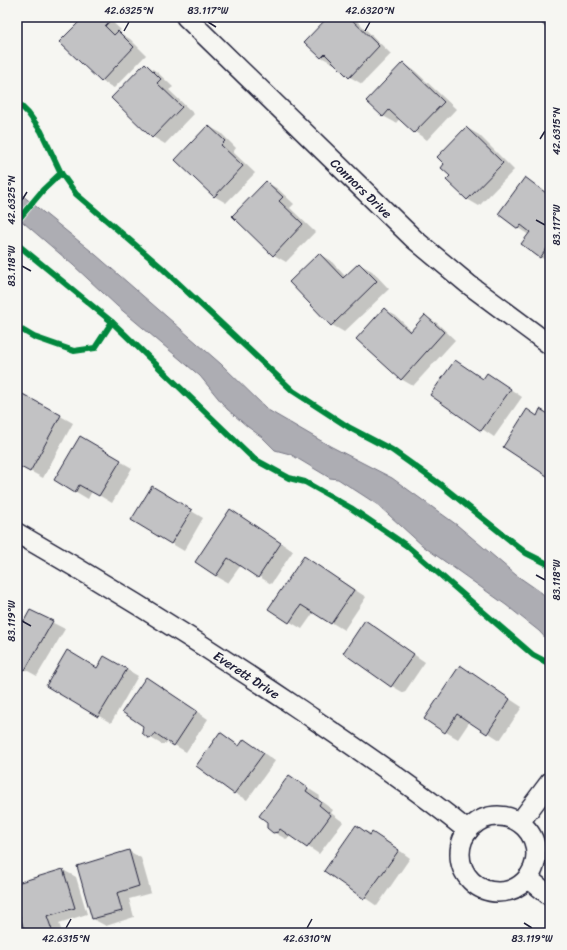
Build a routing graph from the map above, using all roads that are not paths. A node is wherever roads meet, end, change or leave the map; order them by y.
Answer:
1 (186, 17) edge
2 (550, 345) edge
3 (17, 533) edge
4 (550, 782) edge
5 (520, 822) junction
6 (468, 830) junction
7 (528, 878) junction
8 (550, 896) edge

1 - 2 street, Connors Drive
3 - 6 street, Everett Drive
4 - 5 street
5 - 6 street
5 - 7 street
6 - 7 street
7 - 8 street

